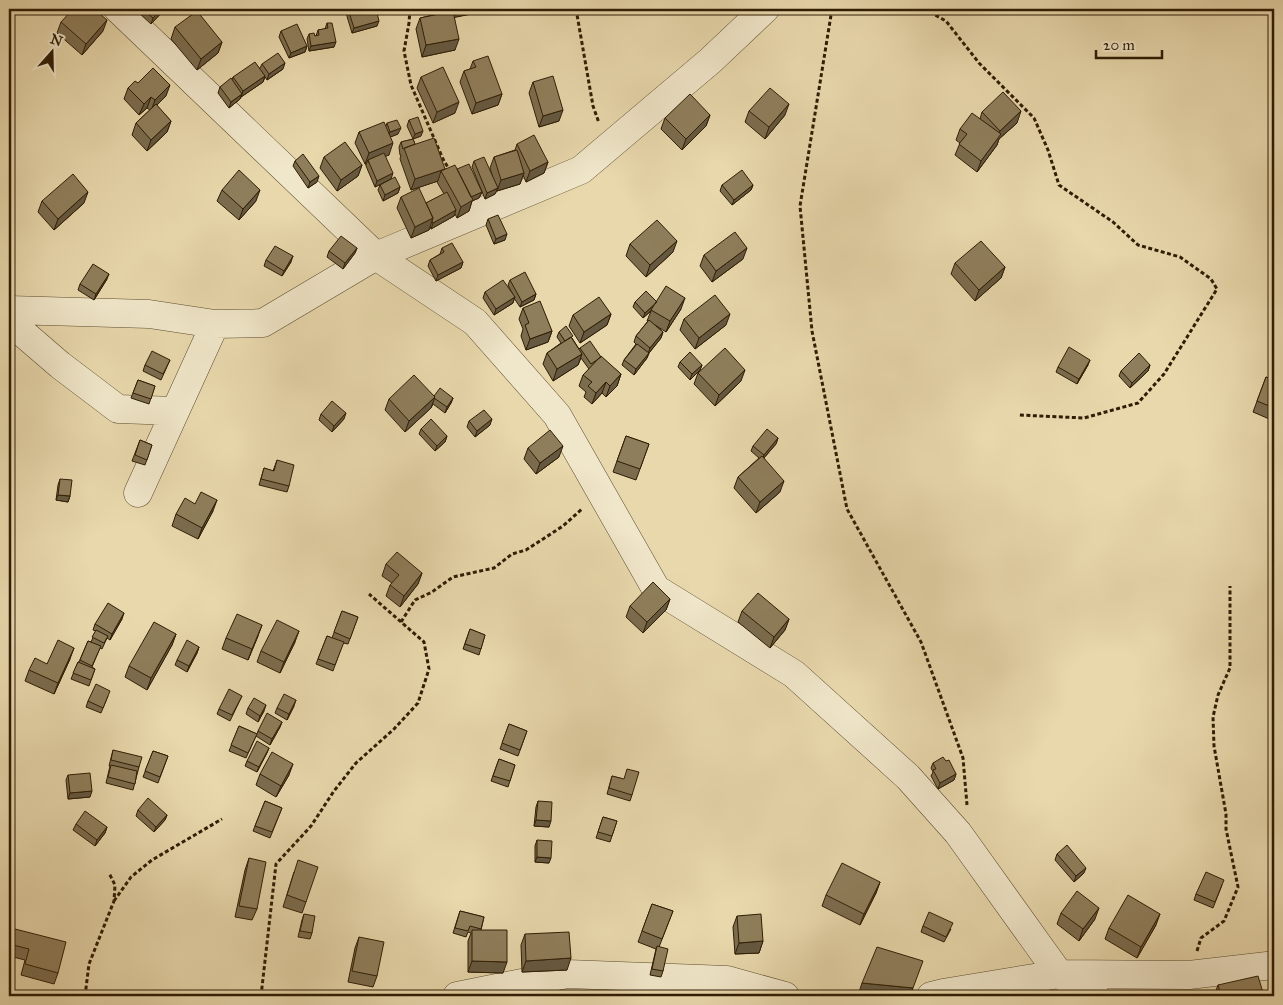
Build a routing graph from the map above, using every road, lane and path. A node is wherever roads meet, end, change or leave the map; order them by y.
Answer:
1 (118, 9) edge
2 (410, 9) edge
3 (576, 9) edge
4 (765, 9) edge
5 (832, 9) edge
6 (924, 9) edge
7 (608, 147) junction
8 (455, 178) edge
9 (376, 256) junction
10 (9, 310) edge
11 (9, 321) edge
12 (215, 324) junction
13 (175, 411) junction
14 (1019, 415) dead end
15 (601, 492) junction
16 (138, 494) dead end
17 (1230, 586) dead end
18 (369, 594) dead end
19 (401, 622) junction
20 (222, 819) dead end
21 (958, 833) junction
22 (108, 873) dead end
23 (114, 901) junction
24 (1274, 965) edge
25 (1059, 974) junction
26 (1188, 975) junction
27 (85, 996) edge
28 (261, 996) edge
29 (457, 996) edge
30 (785, 996) edge
31 (931, 996) edge
32 (1095, 996) edge

1 - 9 street
2 - 8 path
3 - 7 path
4 - 7 street
5 - 21 path
6 - 14 path
7 - 9 street
9 - 12 street
9 - 15 street
10 - 12 street
11 - 13 street
12 - 13 street
13 - 16 street
15 - 19 path
15 - 21 street
17 - 26 path
18 - 19 path
19 - 28 path
20 - 23 path
21 - 25 street
22 - 23 path
23 - 27 path
24 - 26 street
25 - 26 street
25 - 31 street
25 - 32 street
29 - 30 street

